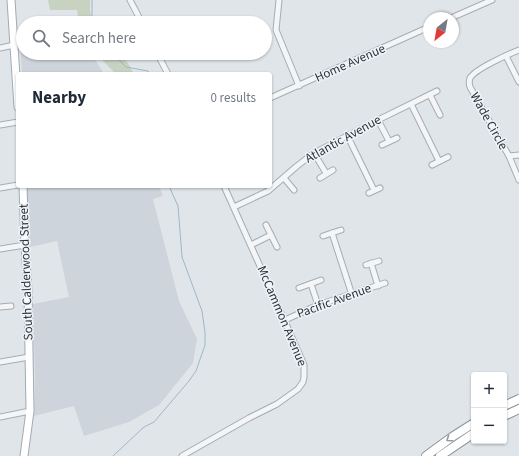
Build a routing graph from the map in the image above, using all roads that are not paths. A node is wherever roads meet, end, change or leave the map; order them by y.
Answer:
1 (11, 0) edge
2 (130, 0) edge
3 (279, 0) edge
4 (492, 0) edge
5 (459, 14) edge
6 (138, 16) edge
7 (423, 30) edge
8 (14, 45) junction
9 (0, 48) edge
10 (519, 50) edge
11 (506, 56) junction
12 (161, 60) edge
13 (167, 72) edge
14 (16, 76) edge
15 (519, 82) edge
16 (299, 86) junction
17 (436, 91) dead end
18 (430, 95) junction
19 (272, 97) edge
20 (411, 104) junction
21 (440, 115) dead end
22 (378, 120) junction
23 (16, 122) edge
24 (0, 125) edge
25 (347, 135) junction
26 (397, 138) dead end
27 (390, 141) junction
28 (382, 145) dead end
29 (314, 153) junction
30 (519, 155) edge
31 (509, 156) junction
32 (448, 157) dead end
33 (439, 161) junction
34 (432, 165) dead end
35 (333, 170) dead end
36 (326, 173) junction
37 (284, 178) junction
38 (320, 178) dead end
39 (519, 180) edge
40 (16, 185) edge
41 (272, 187) edge
42 (0, 188) edge
43 (23, 188) edge
44 (225, 188) edge
45 (270, 188) edge
46 (380, 188) dead end
47 (294, 190) dead end
48 (234, 207) junction
49 (266, 224) dead end
50 (341, 230) dead end
51 (332, 233) junction
52 (271, 235) junction
53 (323, 236) dead end
54 (25, 245) junction
55 (251, 245) junction
56 (277, 247) dead end
57 (0, 249) edge
58 (379, 261) dead end
59 (321, 280) dead end
60 (385, 283) dead end
61 (311, 284) junction
62 (378, 286) junction
63 (299, 288) dead end
64 (352, 295) junction
65 (318, 305) junction
66 (11, 306) dead end
67 (0, 307) edge
68 (285, 320) junction
69 (29, 357) junction
70 (0, 362) edge
71 (519, 399) edge
72 (507, 405) edge
73 (519, 409) edge
74 (30, 411) junction
75 (507, 415) edge
76 (0, 417) edge
77 (471, 425) edge
78 (471, 435) edge
79 (456, 444) junction
80 (24, 456) edge
81 (182, 456) edge
82 (426, 456) edge
83 (440, 456) edge
84 (445, 456) edge

1 - 8 main road
2 - 6 street
3 - 16 street
4 - 5 street
7 - 16 street, Home Avenue
8 - 9 street
8 - 14 main road
10 - 11 street
11 - 15 street
11 - 31 street, Wade Circle
12 - 13 street
16 - 19 street, Home Avenue
17 - 18 street, Atlantic Avenue
18 - 20 street, Atlantic Avenue
18 - 21 street
20 - 22 street, Atlantic Avenue
20 - 33 street
22 - 25 street, Atlantic Avenue
22 - 27 street
23 - 24 street
25 - 29 street, Atlantic Avenue
25 - 46 street
26 - 27 street
27 - 28 street
29 - 36 street
29 - 37 street, Atlantic Avenue
30 - 31 street
31 - 39 street, Wade Circle
32 - 33 street
33 - 34 street
35 - 36 street
36 - 38 street
37 - 41 street, Atlantic Avenue
37 - 47 street
40 - 42 street
43 - 54 main road, South Calderwood Street
44 - 48 street, McCammon Avenue
45 - 48 street, Atlantic Avenue
48 - 55 street, McCammon Avenue
49 - 52 street
50 - 51 street
51 - 53 street
51 - 64 street
52 - 55 street
52 - 56 street
54 - 57 street
54 - 69 main road, South Calderwood Street
55 - 68 street, McCammon Avenue
58 - 62 street
59 - 61 street
60 - 62 street, Pacific Avenue
61 - 63 street
61 - 65 street
62 - 64 street, Pacific Avenue
64 - 65 street, Pacific Avenue
65 - 68 street, Pacific Avenue
66 - 67 street
68 - 81 street, McCammon Avenue
69 - 70 street
69 - 74 main road, South Calderwood Street
71 - 72 highway
73 - 75 highway
74 - 76 street
74 - 80 main road, South Calderwood Street
77 -> 82 highway
78 - 79 highway
79 - 83 highway
79 - 84 highway

